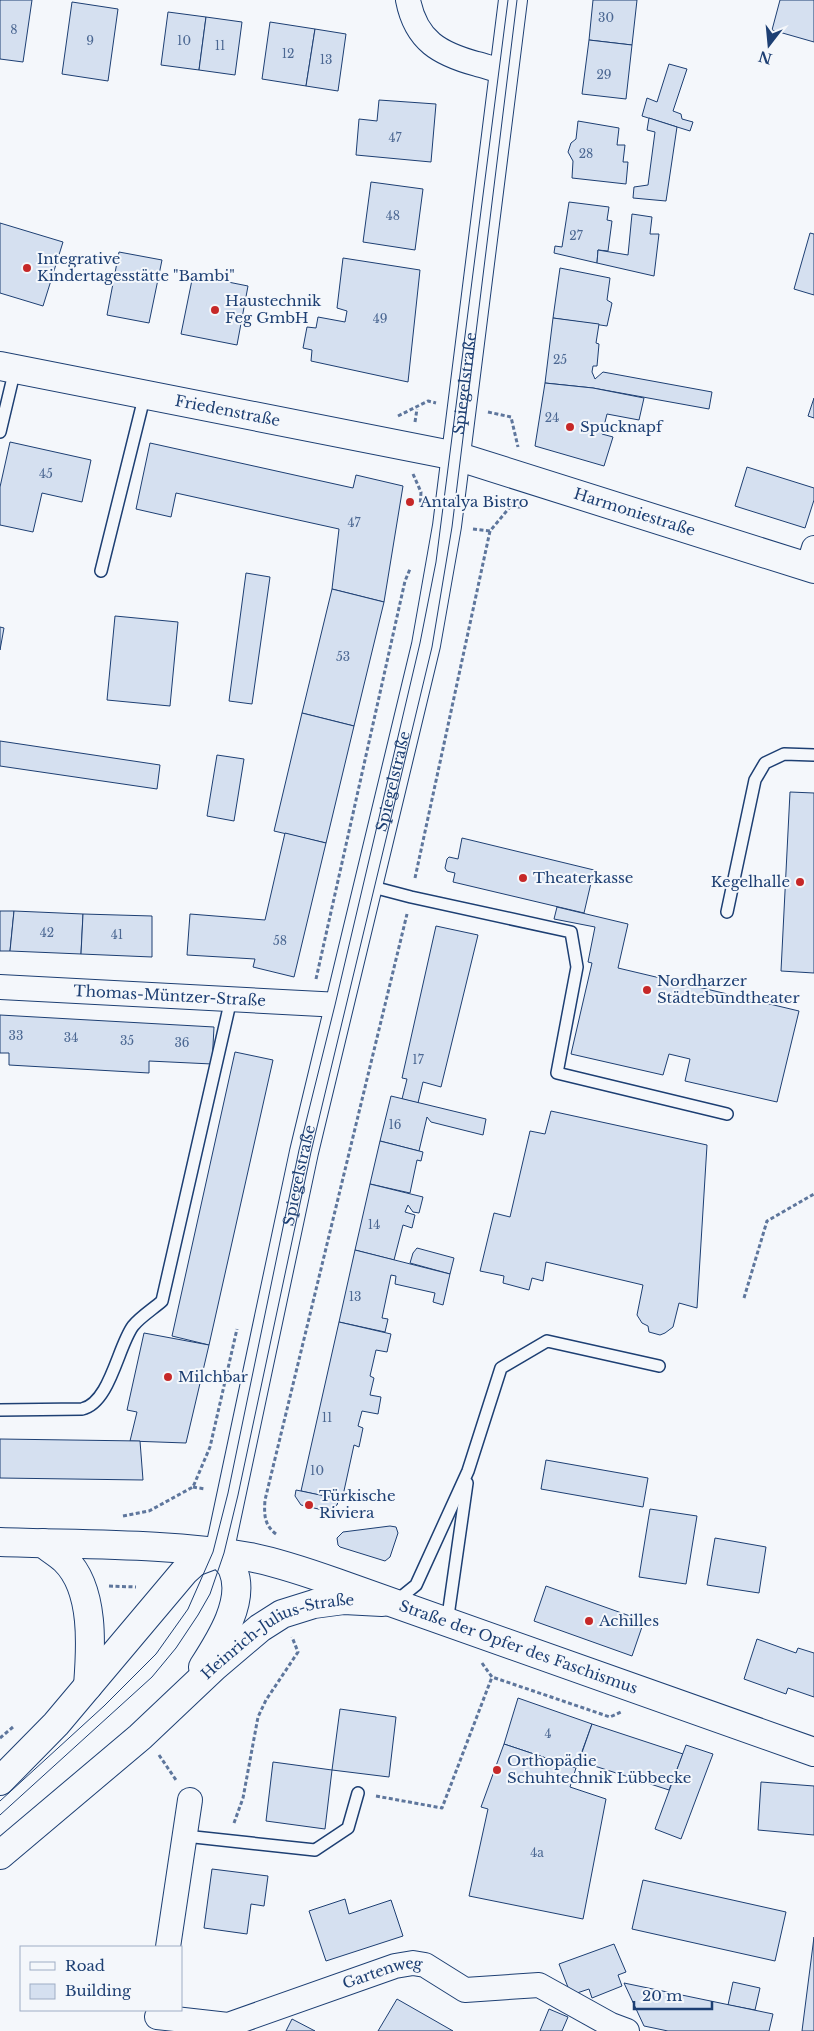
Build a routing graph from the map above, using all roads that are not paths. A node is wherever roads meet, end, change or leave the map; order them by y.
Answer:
1 (408, 0) edge
2 (513, 0) edge
3 (504, 71) junction
4 (8, 368) edge
5 (145, 394) junction
6 (0, 432) edge
7 (456, 456) junction
8 (812, 562) edge
9 (102, 570) dead end
10 (814, 755) edge
11 (369, 886) junction
12 (727, 912) dead end
13 (0, 987) edge
14 (231, 999) junction
15 (340, 1005) junction
16 (727, 1114) dead end
17 (659, 1366) dead end
18 (0, 1410) edge
19 (468, 1471) junction
20 (0, 1542) edge
21 (43, 1543) junction
22 (219, 1553) junction
23 (393, 1603) junction
24 (447, 1623) junction
25 (88, 1686) junction
26 (175, 1705) junction
27 (814, 1752) edge
28 (0, 1781) edge
29 (358, 1792) road end
30 (190, 1800) road end
31 (185, 1836) junction
32 (0, 1855) edge
33 (168, 1946) edge
34 (156, 2019) edge
35 (627, 2031) edge

1 - 3 street
2 - 3 street, Spiegelstraße
3 - 7 street, Spiegelstraße
4 - 5 street, Friedenstraße
4 - 6 lane
5 - 7 street, Friedenstraße
5 - 9 lane
7 - 8 street, Harmoniestraße
7 - 11 street, Spiegelstraße
10 - 12 lane
11 - 15 street, Spiegelstraße
11 - 16 lane
13 - 14 street, Thomas-Müntzer-Straße
14 - 15 street, Thomas-Müntzer-Straße
14 - 18 lane
15 - 22 street, Spiegelstraße
17 - 19 lane
19 - 23 lane
19 - 24 lane
20 - 21 street, Straße der Opfer des Faschismus
21 - 22 street, Straße der Opfer des Faschismus
21 - 25 street
22 - 23 street, Straße der Opfer des Faschismus
22 - 25 street
22 - 26 street, Heinrich-Julius-Straße
23 - 24 street, Straße der Opfer des Faschismus
23 - 26 street, Heinrich-Julius-Straße
24 - 27 street, Straße der Opfer des Faschismus
25 - 28 street
26 - 32 street, Heinrich-Julius-Straße
29 - 31 lane
30 - 31 street
31 - 33 street
34 - 35 street, Gartenweg

